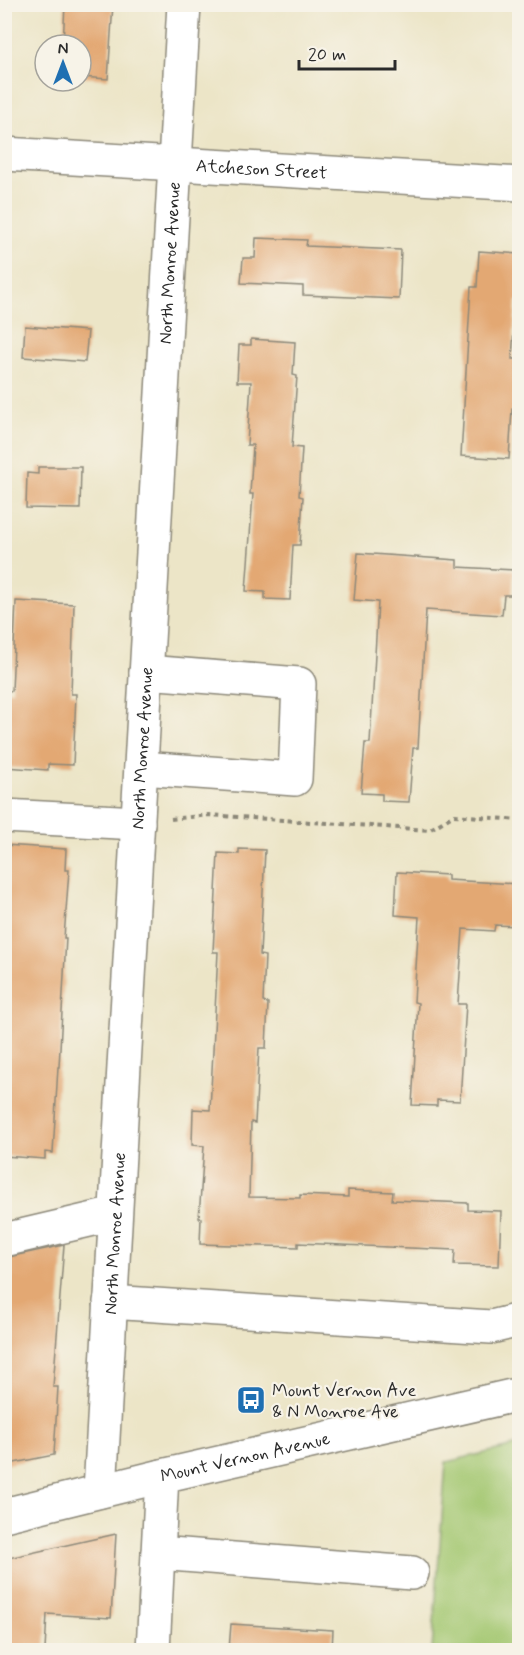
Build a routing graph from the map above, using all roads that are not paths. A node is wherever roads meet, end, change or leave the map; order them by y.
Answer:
1 (184, 4) edge
2 (4, 154) edge
3 (174, 164) junction
4 (519, 184) edge
5 (146, 672) junction
6 (141, 768) junction
7 (4, 816) edge
8 (138, 823) junction
9 (115, 1214) junction
10 (4, 1240) edge
11 (110, 1302) junction
12 (519, 1320) edge
13 (519, 1394) edge
14 (162, 1476) junction
15 (100, 1491) junction
16 (4, 1515) edge
17 (158, 1553) junction
18 (412, 1573) dead end
19 (153, 1650) edge

1 - 3 street, North Monroe Avenue
2 - 3 street, Atcheson Street
3 - 4 street, Atcheson Street
3 - 5 street, North Monroe Avenue
5 - 6 street, North Monroe Avenue
5 - 6 street
6 - 8 street, North Monroe Avenue
7 - 8 street
8 - 9 street, North Monroe Avenue
9 - 10 street
9 - 11 street, North Monroe Avenue
11 - 12 street
11 - 15 street, North Monroe Avenue
13 - 14 street, Mount Vernon Avenue
14 - 15 street, Mount Vernon Avenue
14 - 17 street
15 - 16 street, Mount Vernon Avenue
17 - 18 street
17 - 19 street

